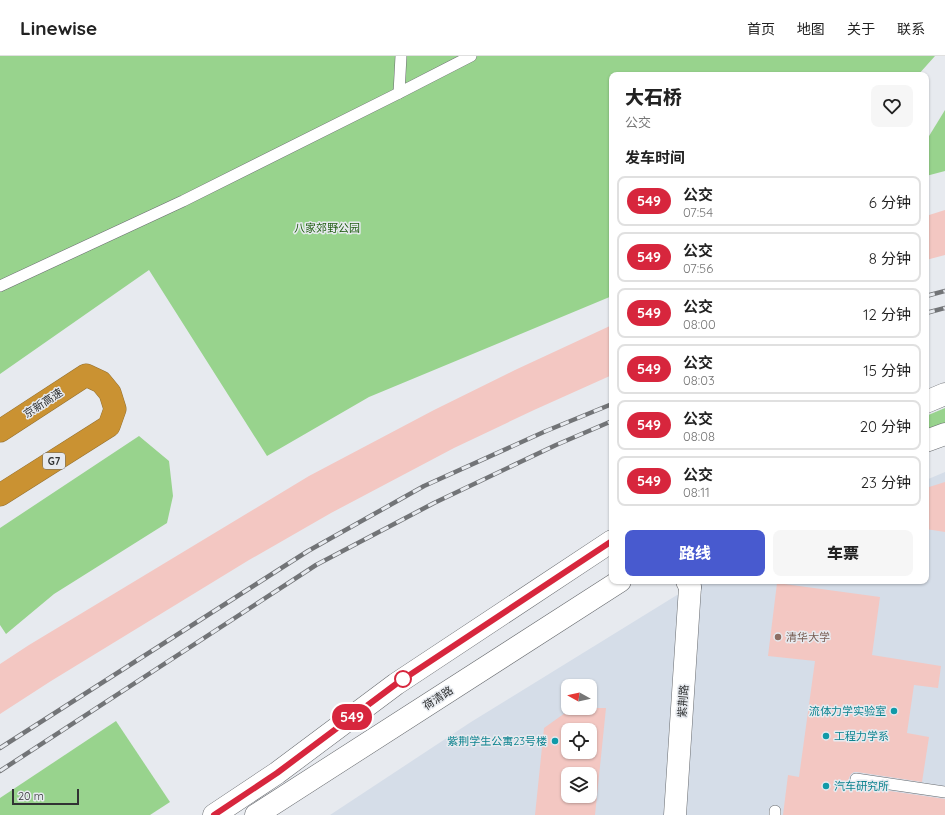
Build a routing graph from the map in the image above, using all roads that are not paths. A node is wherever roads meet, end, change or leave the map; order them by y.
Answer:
1 (401, 56) edge
2 (472, 56) edge
3 (399, 93) junction
4 (0, 286) edge
5 (945, 394) edge
6 (929, 401) edge
7 (0, 431) edge
8 (945, 434) edge
9 (929, 440) edge
10 (0, 495) edge
11 (609, 543) edge
12 (615, 584) edge
13 (689, 584) edge
14 (856, 779) dead end
15 (945, 792) edge
16 (214, 815) edge
17 (256, 815) edge
18 (675, 815) edge

1 - 3 lane
2 - 3 lane
3 - 4 lane
5 - 6 main road
7 - 10 highway, 京新高速 / G7
8 - 9 main road
11 - 16 main road
12 - 17 main road, 荷清路
13 - 18 main road, 紫荆路
14 - 15 lane

